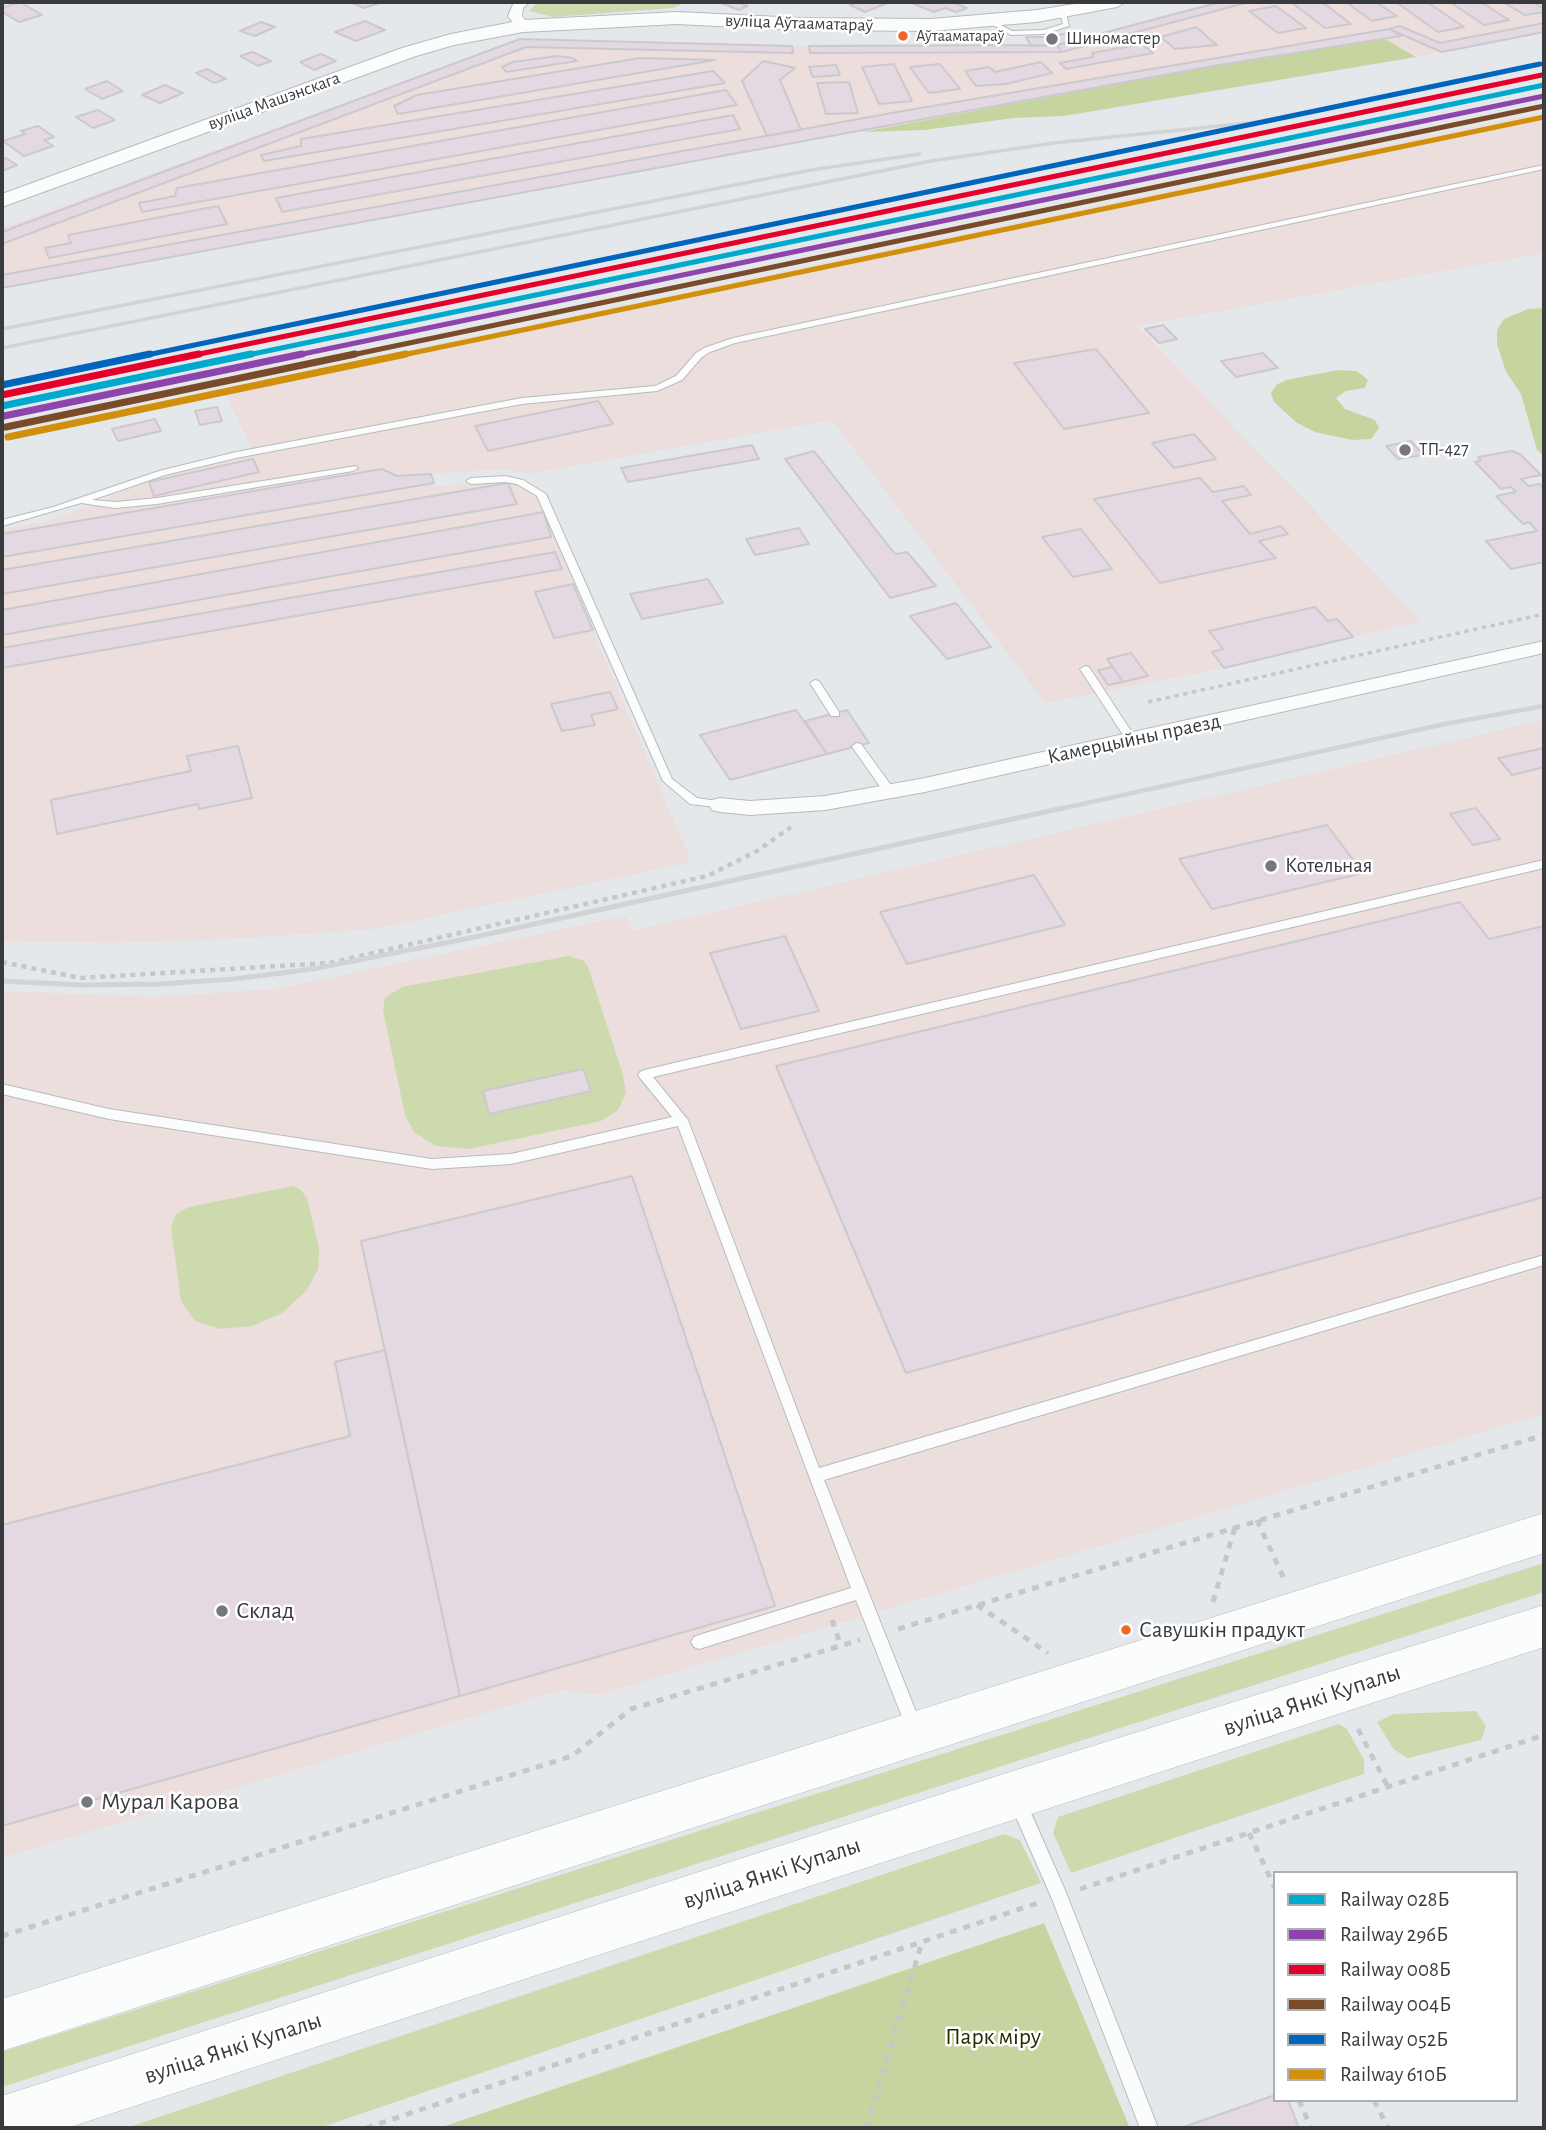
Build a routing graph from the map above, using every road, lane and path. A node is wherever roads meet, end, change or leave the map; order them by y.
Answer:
1 (523, 2) edge
2 (1117, 2) edge
3 (523, 26) junction
4 (1544, 167) edge
5 (2, 201) edge
6 (353, 468) dead end
7 (471, 481) dead end
8 (81, 501) junction
9 (2, 523) edge
10 (1544, 614) edge
11 (1544, 647) edge
12 (1085, 669) dead end
13 (815, 683) dead end
14 (1148, 702) dead end
15 (835, 714) dead end
16 (1132, 739) junction
17 (857, 746) dead end
18 (889, 791) junction
19 (825, 803) junction
20 (720, 805) joint
21 (1544, 864) edge
22 (2, 962) edge
23 (2, 1089) edge
24 (682, 1120) junction
25 (1544, 1259) edge
26 (1544, 1435) edge
27 (815, 1476) junction
28 (1257, 1520) junction
29 (1235, 1527) junction
30 (1544, 1533) edge
31 (1285, 1582) dead end
32 (861, 1592) junction
33 (976, 1605) junction
34 (1202, 1606) dead end
35 (1544, 1626) edge
36 (878, 1635) junction
37 (699, 1642) dead end
38 (1060, 1650) dead end
39 (1358, 1729) dead end
40 (916, 1734) junction
41 (1544, 1735) edge
42 (1388, 1787) junction
43 (1013, 1795) junction
44 (1249, 1833) junction
45 (1273, 1884) edge
46 (1059, 1896) junction
47 (2, 1936) edge
48 (922, 1942) junction
49 (2, 2025) edge
50 (1300, 2102) edge
51 (1375, 2102) edge
52 (2, 2123) edge
53 (366, 2128) edge
54 (866, 2128) edge
55 (1149, 2128) edge
56 (1311, 2128) edge
57 (1388, 2128) edge

1 - 3 street
2 - 3 main road, вуліца Аўтааматараў
3 - 5 main road, вуліца Машэнскага
4 - 8 lane
6 - 8 lane
7 - 20 lane
8 - 9 lane
10 - 14 path
11 - 16 street, Камерцыйны праезд
12 - 16 lane
13 - 15 lane
16 - 18 street, Камерцыйны праезд
17 - 18 lane
18 - 19 street, Камерцыйны праезд
19 - 20 street, Камерцыйны праезд
19 - 22 path
21 - 24 lane
23 - 24 lane
24 - 27 lane
25 - 27 lane
26 - 28 path
27 - 32 lane
28 - 29 path
28 - 31 path
29 - 33 path
29 - 34 path
30 - 40 main road
32 - 36 lane
32 - 37 lane
33 - 36 path
33 - 38 path
35 - 43 main road, вуліца Янкі Купалы
36 - 40 lane
36 - 47 path
39 - 42 path
40 - 49 main road
41 - 42 path
42 - 44 path
43 - 46 lane
43 - 52 main road, вуліца Янкі Купалы
44 - 45 path
44 - 46 path
46 - 48 path
46 - 55 lane
48 - 53 path
48 - 54 path
50 - 56 path
51 - 57 path

